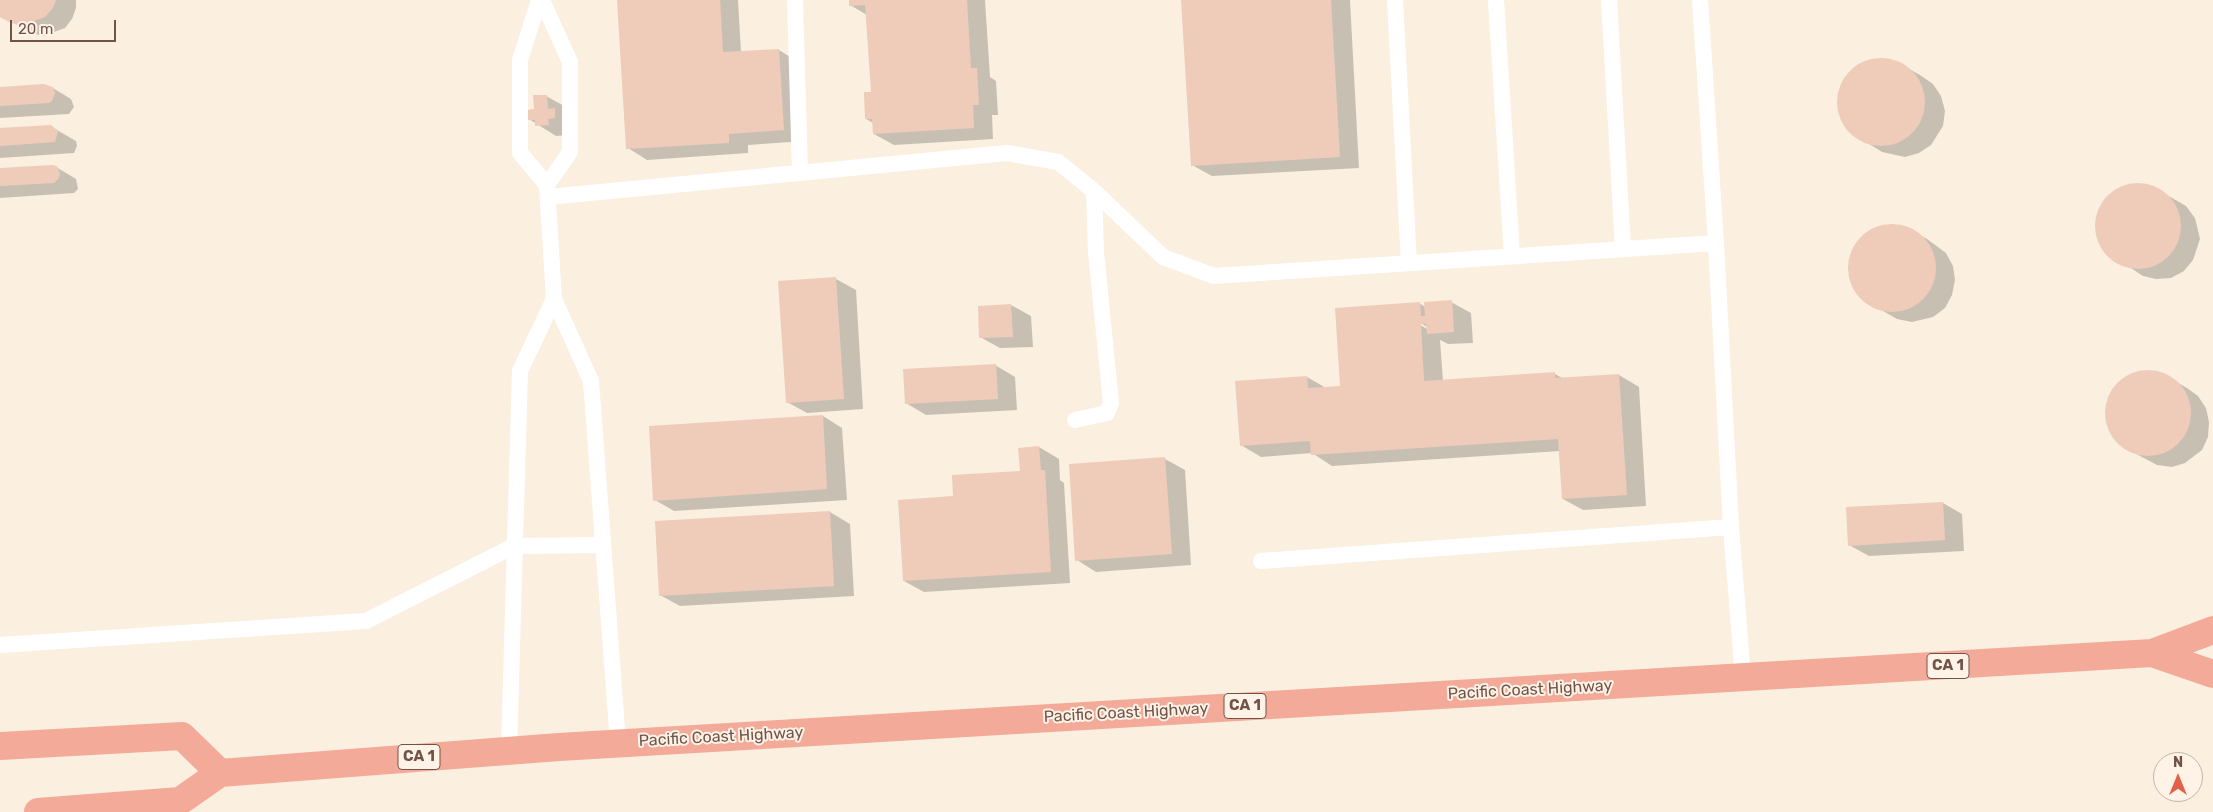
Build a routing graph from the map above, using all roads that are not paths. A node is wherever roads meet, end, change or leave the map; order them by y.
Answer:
1 (541, 0) edge
2 (795, 0) edge
3 (1395, 0) edge
4 (1496, 0) edge
5 (1609, 0) edge
6 (1700, 0) edge
7 (800, 172) junction
8 (547, 191) junction
9 (1094, 191) junction
10 (1716, 243) junction
11 (1623, 249) junction
12 (1512, 255) junction
13 (1409, 263) junction
14 (554, 299) junction
15 (1076, 420) dead end
16 (1731, 527) junction
17 (603, 544) junction
18 (514, 546) junction
19 (1261, 561) dead end
20 (2213, 630) edge
21 (0, 644) edge
22 (2152, 654) junction
23 (2213, 674) edge
24 (1743, 678) junction
25 (618, 743) junction
26 (0, 746) edge
27 (509, 750) junction
28 (220, 773) junction
29 (38, 812) edge

1 - 8 lane
1 - 8 lane
2 - 7 lane
3 - 13 lane
4 - 12 lane
5 - 11 lane
6 - 10 lane
7 - 8 lane
7 - 9 lane
8 - 14 lane
9 - 13 lane
9 - 15 lane
10 - 11 lane
10 - 16 lane
11 - 12 lane
12 - 13 lane
14 - 17 lane
14 - 18 lane
16 - 19 lane
16 - 24 lane
17 - 18 lane
17 - 25 lane
18 - 21 lane
18 - 27 lane
20 - 22 highway, Pacific Coast Highway / CA 1
22 - 23 highway, Pacific Coast Highway / CA 1
22 - 24 highway, Pacific Coast Highway / CA 1
24 - 25 highway, Pacific Coast Highway / CA 1
25 - 27 highway, Pacific Coast Highway / CA 1
26 - 28 highway
27 - 28 highway, Pacific Coast Highway / CA 1
28 - 29 highway, Pacific Coast Highway / CA 1

